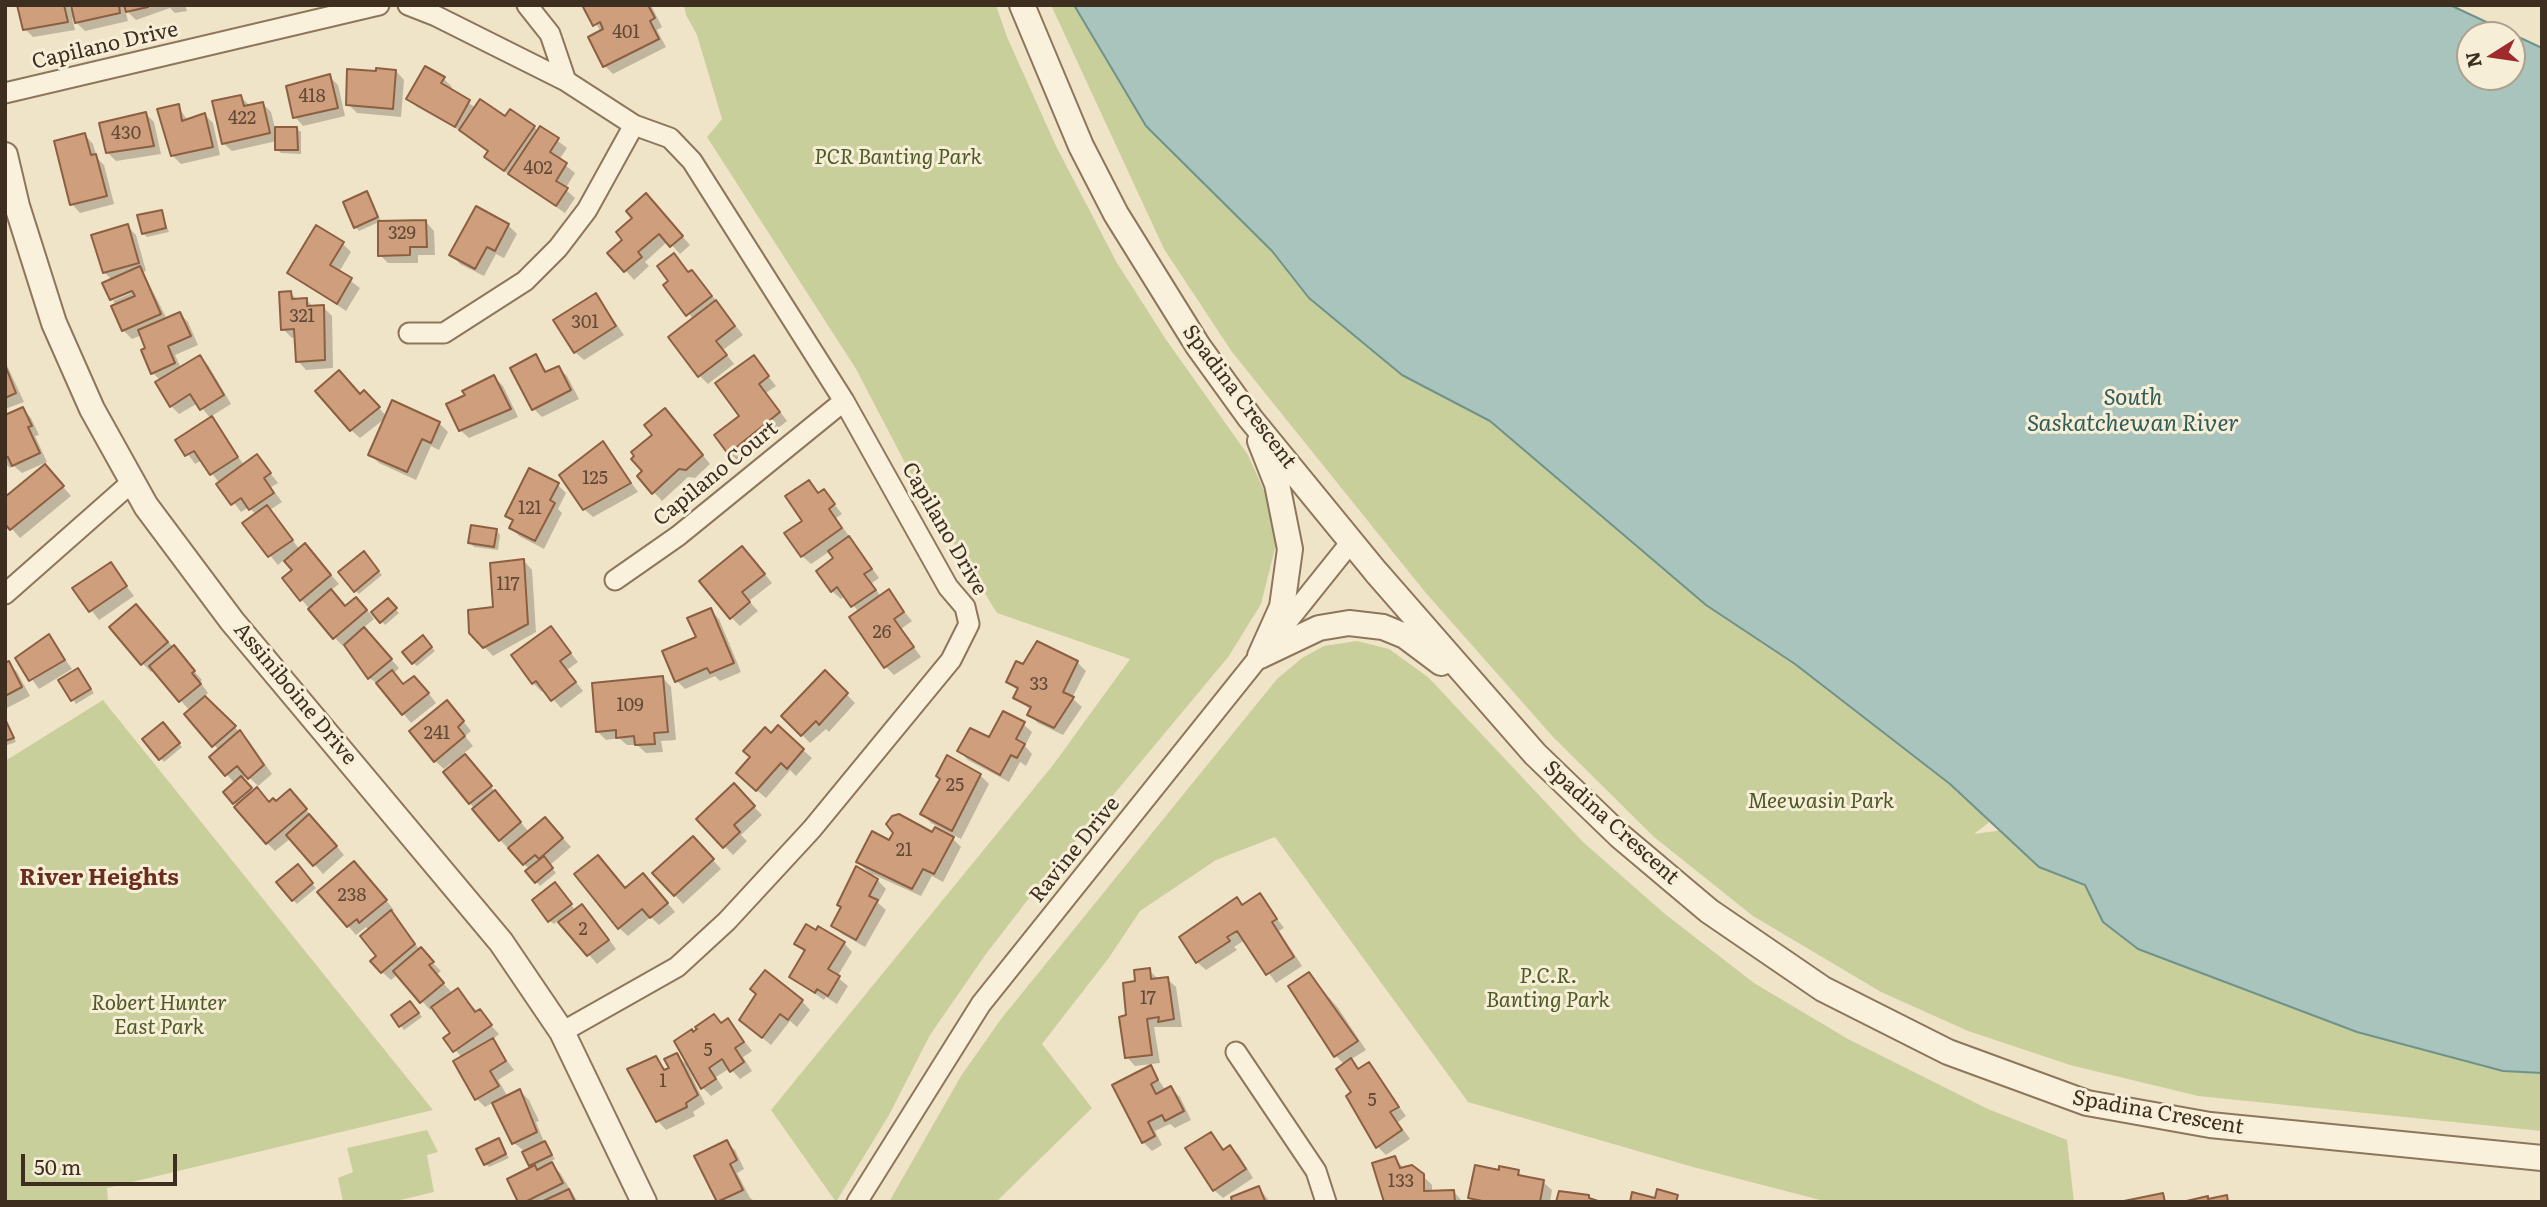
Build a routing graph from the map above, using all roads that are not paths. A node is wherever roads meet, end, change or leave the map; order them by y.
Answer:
1 (379, 5) edge
2 (408, 5) edge
3 (527, 5) edge
4 (1022, 5) edge
5 (566, 81) junction
6 (5, 93) edge
7 (635, 125) junction
8 (5, 155) edge
9 (409, 334) dead end
10 (844, 401) junction
11 (1250, 418) junction
12 (132, 482) junction
13 (1351, 542) junction
14 (615, 580) dead end
15 (5, 594) edge
16 (1260, 656) junction
17 (1479, 691) junction
18 (562, 1032) junction
19 (1236, 1052) dead end
20 (2542, 1158) edge
21 (644, 1202) edge
22 (858, 1202) edge
23 (1326, 1202) edge

1 - 6 street, Capilano Drive
2 - 5 street, Capilano Drive
3 - 5 street
4 - 11 street, Spadina Crescent
5 - 7 street, Capilano Drive
7 - 9 street
7 - 10 street, Capilano Drive
8 - 12 street, Assiniboine Drive
10 - 14 street, Capilano Court
10 - 18 street, Capilano Drive
11 - 13 street, Spadina Crescent
11 - 16 street
12 - 15 street
12 - 18 street, Assiniboine Drive
13 - 16 street, Ravine Drive
13 - 17 street, Spadina Crescent
16 - 17 street
16 - 22 street, Ravine Drive
17 - 20 street, Spadina Crescent
18 - 21 street, Assiniboine Drive
19 - 23 street

